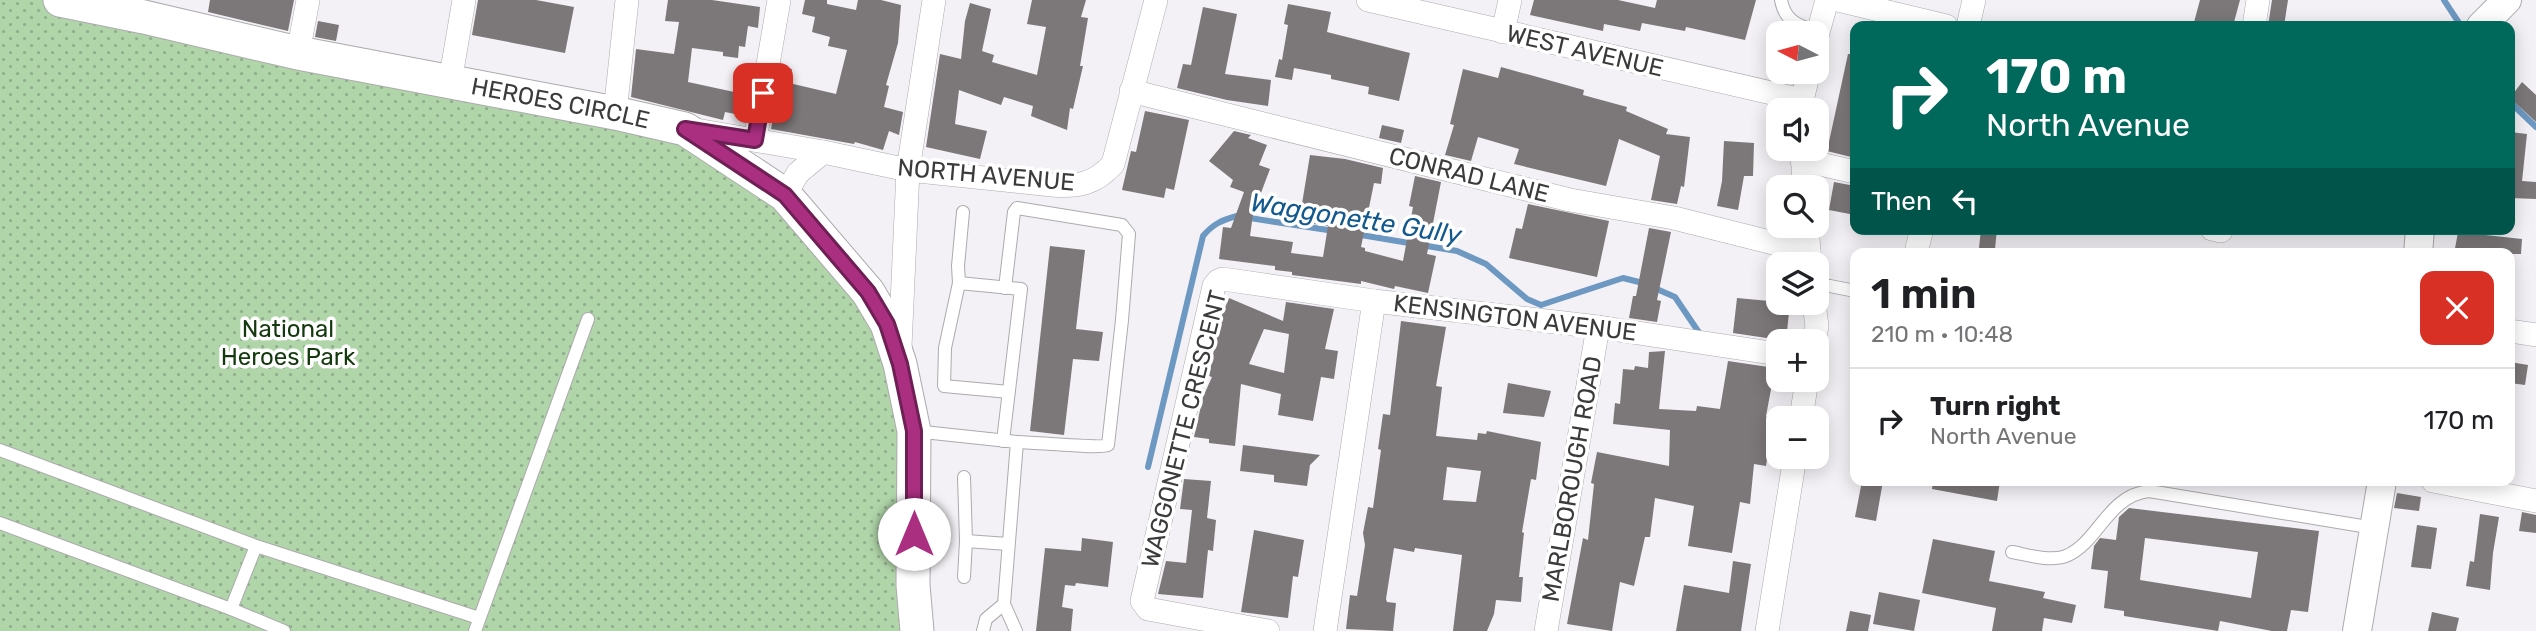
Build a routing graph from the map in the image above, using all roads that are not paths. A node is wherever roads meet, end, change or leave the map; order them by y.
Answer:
1 (60, 0) edge
2 (308, 0) edge
3 (464, 0) edge
4 (627, 0) edge
5 (779, 0) edge
6 (934, 0) edge
7 (1156, 0) edge
8 (1368, 0) edge
9 (1510, 0) edge
10 (1782, 0) edge
11 (1827, 0) edge
12 (1838, 0) edge
13 (1975, 0) edge
14 (2258, 0) edge
15 (2507, 0) edge
16 (146, 8) edge
17 (1790, 21) edge
18 (1822, 21) edge
19 (1925, 21) edge
20 (1969, 21) edge
21 (2255, 21) edge
22 (2486, 21) edge
23 (1503, 33) junction
24 (298, 53) junction
25 (450, 82) junction
26 (1131, 92) junction
27 (1773, 98) edge
28 (615, 113) junction
29 (685, 129) junction
30 (755, 140) junction
31 (823, 152) junction
32 (1823, 161) edge
33 (908, 170) junction
34 (1850, 170) edge
35 (785, 195) junction
36 (963, 212) dead end
37 (1789, 252) edge
38 (903, 275) junction
39 (959, 283) junction
40 (1829, 286) edge
41 (1004, 288) junction
42 (1850, 290) edge
43 (868, 292) junction
44 (1374, 301) junction
45 (588, 319) dead end
46 (1598, 327) junction
47 (2515, 332) edge
48 (2536, 335) edge
49 (1766, 352) edge
50 (900, 364) junction
51 (1009, 393) junction
52 (914, 431) junction
53 (1003, 441) junction
54 (1017, 442) junction
55 (0, 450) edge
56 (1793, 469) edge
57 (964, 477) dead end
58 (2381, 486) edge
59 (2459, 486) edge
60 (2536, 501) edge
61 (0, 523) edge
62 (2374, 528) junction
63 (967, 541) junction
64 (1008, 544) junction
65 (256, 546) junction
66 (2012, 552) dead end
67 (964, 577) dead end
68 (1004, 604) junction
69 (231, 609) junction
70 (477, 625) edge
71 (284, 631) edge
72 (917, 631) edge
73 (983, 631) edge
74 (1016, 631) edge
75 (1268, 631) edge
76 (1325, 631) edge
77 (1546, 631) edge
78 (1767, 631) edge
79 (2357, 631) edge

1 - 16 main road, HEROES CIRCLE
2 - 24 street
3 - 25 street
4 - 28 street
5 - 30 street
6 - 33 street
7 - 26 street, NORTH AVENUE
8 - 23 street, WEST AVENUE
9 - 23 street
10 - 17 lane
11 - 18 street
12 - 19 street
13 - 20 street
14 - 21 street
15 - 22 street
16 - 24 main road, HEROES CIRCLE
23 - 27 street, WEST AVENUE
24 - 25 main road, HEROES CIRCLE
25 - 28 main road, HEROES CIRCLE
26 - 33 street, NORTH AVENUE
26 - 37 street, CONRAD LANE
28 - 29 main road, HEROES CIRCLE
29 - 30 street, NORTH AVENUE
29 - 35 main road, HEROES CIRCLE
30 - 31 street, NORTH AVENUE
31 - 33 street, NORTH AVENUE
31 - 35 street
32 - 34 street
33 - 38 street
35 - 43 main road, HEROES CIRCLE
36 - 39 lane
38 - 43 street
38 - 50 street
39 - 41 lane
39 - 51 lane
40 - 42 lane
41 - 51 lane
41 - 54 lane
43 - 50 main road, HEROES CIRCLE
44 - 46 street, KENSINGTON AVENUE
44 - 75 street, WAGGONETTE CRESCENT
44 - 76 street, KENSINGTON AVENUE
45 - 70 lane
46 - 49 street, KENSINGTON AVENUE
46 - 77 street, MARLBOROUGH ROAD
47 - 48 street
50 - 52 main road, HEROES CIRCLE
51 - 53 lane
52 - 53 lane
52 - 72 main road, HEROES CIRCLE
53 - 54 lane
54 - 64 lane
55 - 65 lane
56 - 78 street
57 - 63 lane
58 - 62 street
59 - 60 street
61 - 69 lane
62 - 66 lane
62 - 79 street
63 - 64 lane
63 - 67 lane
64 - 68 lane
65 - 69 lane
65 - 70 lane
68 - 73 lane
68 - 74 lane
69 - 71 lane

